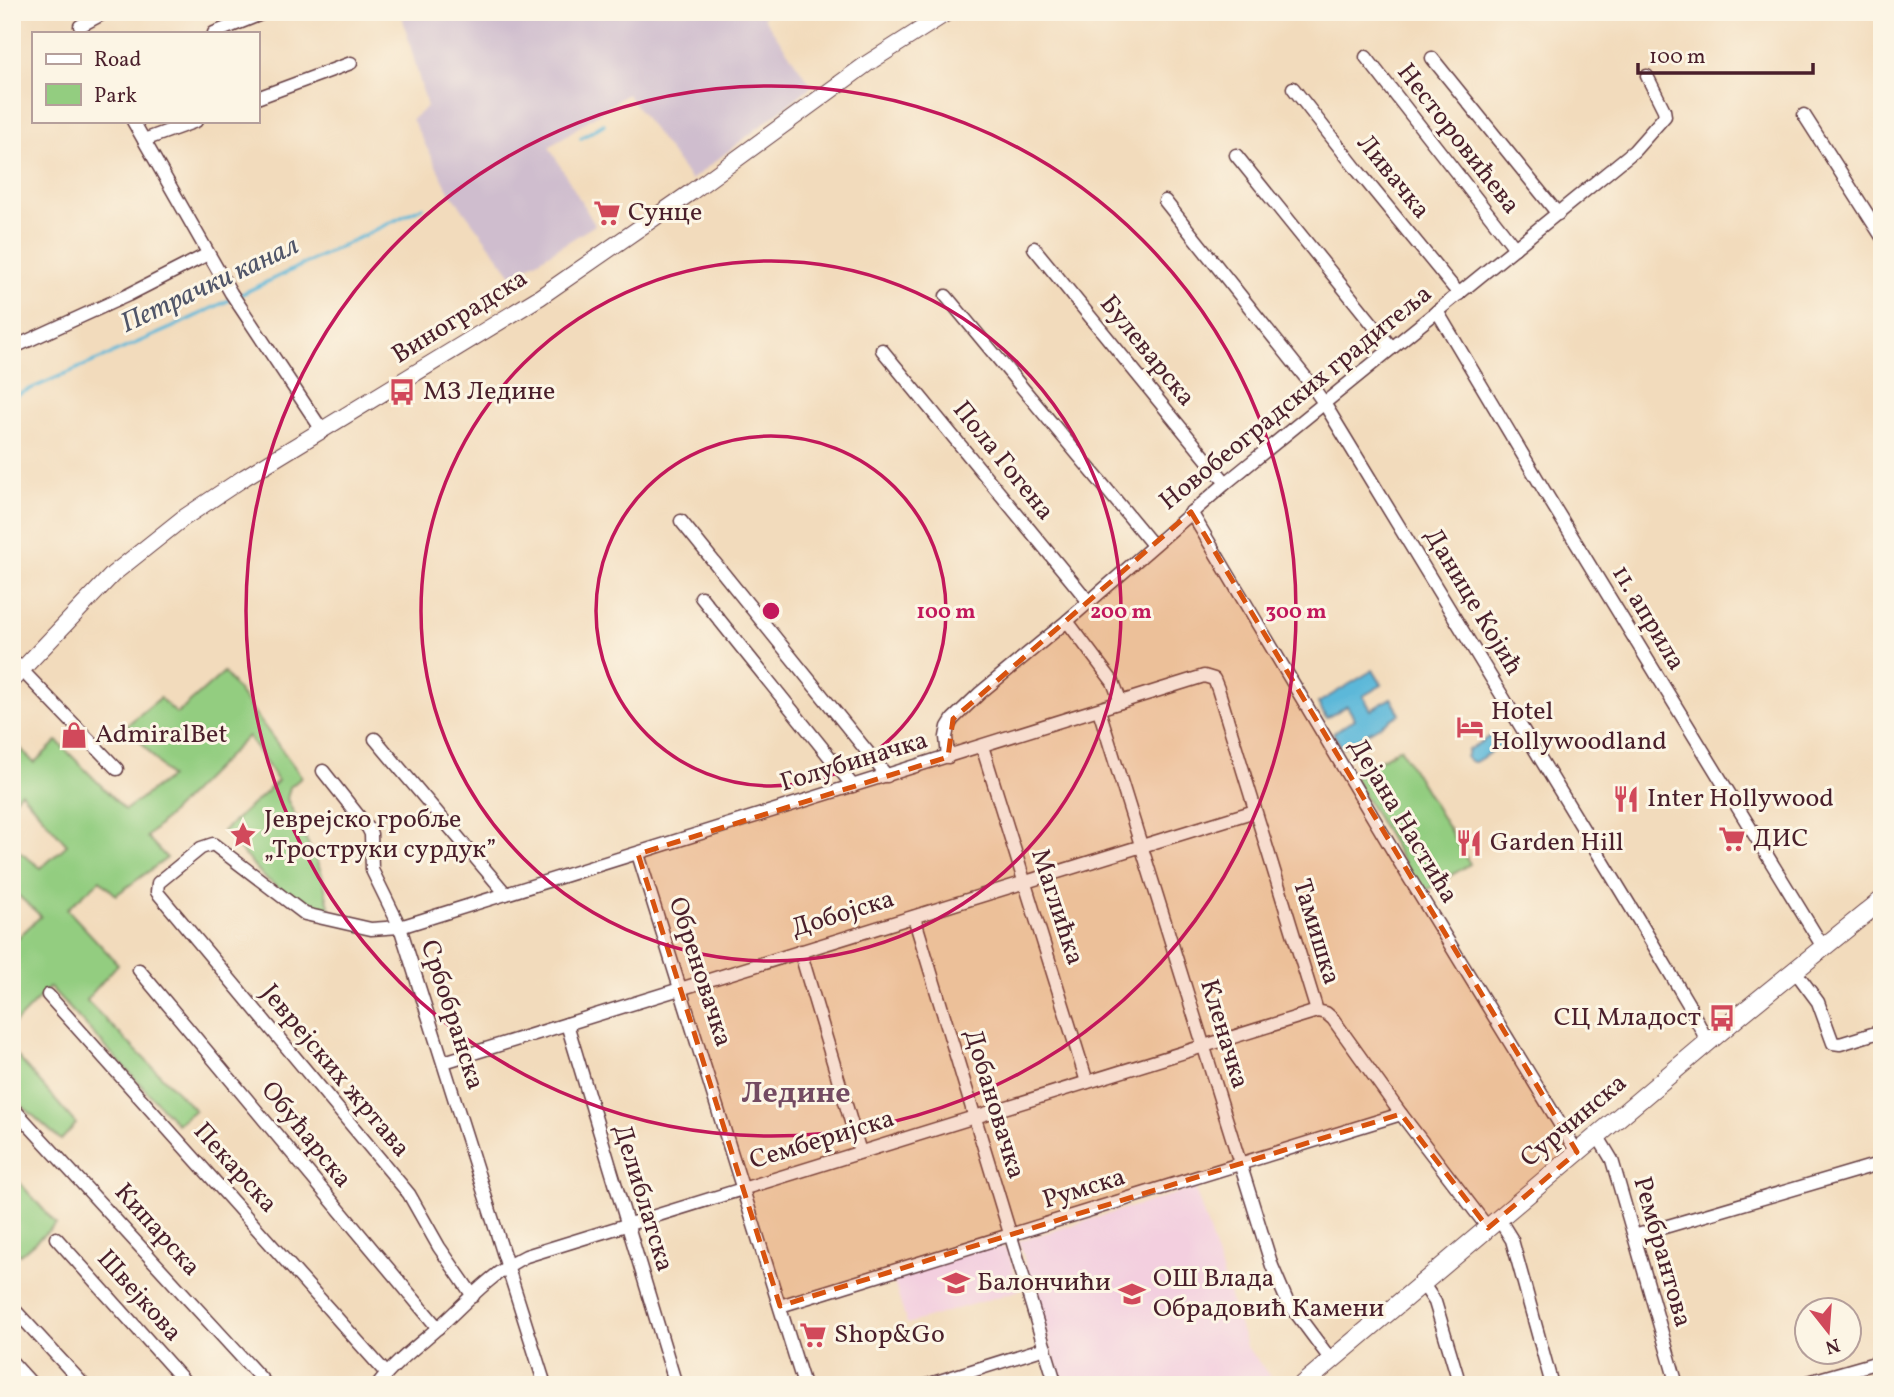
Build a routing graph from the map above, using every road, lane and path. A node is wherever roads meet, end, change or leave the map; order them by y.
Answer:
1 (73, 12) edge
2 (106, 12) edge
3 (266, 12) edge
4 (948, 12) edge
5 (82, 30) edge
6 (216, 32) edge
7 (1366, 57) dead end
8 (1432, 58) dead end
9 (351, 63) dead end
10 (1647, 76) dead end
11 (1293, 88) dead end
12 (259, 97) edge
13 (1804, 115) dead end
14 (135, 122) edge
15 (192, 122) edge
16 (144, 140) junction
17 (1236, 155) dead end
18 (1165, 201) dead end
19 (1558, 214) junction
20 (1882, 237) edge
21 (1034, 248) dead end
22 (1515, 248) junction
23 (208, 254) junction
24 (1459, 294) junction
25 (946, 296) dead end
26 (1437, 311) junction
27 (12, 348) edge
28 (1392, 348) junction
29 (882, 350) dead end
30 (1324, 403) junction
31 (322, 430) junction
32 (1226, 483) junction
33 (1191, 512) junction
34 (681, 521) dead end
35 (1153, 545) junction
36 (701, 597) dead end
37 (1090, 602) junction
38 (1067, 621) junction
39 (16, 670) edge
40 (1214, 679) joint
41 (1122, 702) junction
42 (1099, 709) junction
43 (375, 739) dead end
44 (982, 746) junction
45 (948, 757) junction
46 (117, 769) dead end
47 (323, 771) dead end
48 (887, 776) junction
49 (853, 786) junction
50 (1255, 811) junction
51 (1142, 847) junction
52 (638, 854) junction
53 (158, 883) joint
54 (1025, 883) junction
55 (506, 894) junction
56 (1882, 900) edge
57 (914, 916) junction
58 (401, 927) junction
59 (1822, 947) junction
60 (800, 951) junction
61 (139, 970) dead end
62 (1795, 971) junction
63 (681, 988) junction
64 (48, 995) dead end
65 (1317, 1011) junction
66 (567, 1024) junction
67 (1882, 1031) edge
68 (1708, 1043) junction
69 (1204, 1046) junction
70 (444, 1062) junction
71 (1087, 1082) junction
72 (12, 1107) edge
73 (1401, 1114) junction
74 (975, 1117) junction
75 (1597, 1135) junction
76 (860, 1152) junction
77 (1577, 1152) junction
78 (1882, 1163) edge
79 (1240, 1164) junction
80 (744, 1189) junction
81 (627, 1224) junction
82 (1493, 1224) junction
83 (1010, 1235) junction
84 (1634, 1236) junction
85 (56, 1238) dead end
86 (508, 1267) junction
87 (1423, 1284) junction
88 (473, 1296) junction
89 (780, 1306) junction
90 (12, 1307) edge
91 (438, 1328) junction
92 (1045, 1348) junction
93 (1331, 1360) junction
94 (12, 1362) edge
95 (1882, 1362) edge
96 (382, 1381) edge
97 (33, 1385) edge
98 (84, 1385) edge
99 (188, 1385) edge
100 (267, 1385) edge
101 (545, 1385) edge
102 (676, 1385) edge
103 (804, 1385) edge
104 (926, 1385) edge
105 (1056, 1385) edge
106 (1302, 1385) edge
107 (1460, 1385) edge
108 (1552, 1385) edge
109 (1677, 1385) edge
110 (1798, 1385) edge

1 - 5 street
2 - 5 street
3 - 6 street
4 - 31 street, Виноградска
7 - 22 street, Несторовићева
8 - 19 street
9 - 12 street
10 - 19 street, Новобеоградских градитеља
11 - 24 street, Ливачка
13 - 20 street
14 - 16 street
15 - 16 street
16 - 23 street
17 - 28 street
18 - 30 street, Данице Којић
19 - 22 street, Новобеоградских градитеља
21 - 32 street, Булеварска
22 - 24 street, Новобеоградских градитеља
23 - 27 street
23 - 31 street
24 - 26 street, Новобеоградских градитеља
25 - 35 street
26 - 28 street, Новобеоградских градитеља
26 - 59 street, 11. априла
28 - 30 street, Новобеоградских градитеља
29 - 37 street, Пола Гогена
30 - 32 street, Новобеоградских градитеља
30 - 68 street, Данице Којић
31 - 39 street, Виноградска
32 - 33 street, Новобеоградских градитеља
33 - 35 street, Новобеоградских градитеља
33 - 77 street, Дејана Настића
34 - 48 street
35 - 37 street, Новобеоградских градитеља
36 - 49 street
37 - 38 street, Новобеоградских градитеља
38 - 41 street
38 - 45 street, Новобеоградских градитеља
39 - 46 street
40 - 41 street, Голубиначка
40 - 50 street, Тамишка
41 - 42 street, Голубиначка
42 - 44 street, Голубиначка
42 - 51 street, Кленачка
43 - 55 street
44 - 45 street, Голубиначка
44 - 54 street, Маглићка
45 - 48 street, Голубиначка
47 - 58 street
48 - 49 street, Голубиначка
49 - 52 street, Голубиначка
50 - 51 street, Добојска
50 - 65 street, Тамишка
51 - 54 street, Добојска
51 - 69 street, Кленачка
52 - 55 street, Голубиначка
52 - 63 street, Обреновачка
53 - 58 street, Србобранска
53 - 88 street, Јеврејских жртава
54 - 57 street, Добојска
54 - 71 street, Маглићка
55 - 58 street, Голубиначка
56 - 59 main road, Сурчинска
57 - 60 street, Добојска
57 - 74 street, Добановачка
58 - 70 street, Србобранска
59 - 62 main road, Сурчинска
60 - 63 street, Добојска
60 - 76 street
61 - 91 street, Обућарска
62 - 67 street
62 - 68 main road, Сурчинска
63 - 66 street, Добојска
63 - 80 street, Обреновачка
64 - 96 street, Пекарска
65 - 69 street, Семберијска
65 - 73 street, Тамишка
66 - 70 street, Добојска
66 - 81 street, Делиблатска
68 - 75 main road, Сурчинска
69 - 71 street, Семберијска
69 - 79 street, Кленачка
70 - 86 street, Србобранска
71 - 74 street, Семберијска
72 - 100 street, Кипарска
73 - 79 street, Румска
73 - 82 street, Тамишка
74 - 76 street, Семберијска
74 - 83 street, Добановачка
75 - 77 main road, Сурчинска
75 - 84 street, Рембрантова
76 - 80 street, Семберијска
77 - 82 main road, Сурчинска
78 - 84 street
79 - 83 street, Румска
79 - 93 street, Кленачка
80 - 81 street, Семберијска
80 - 89 street, Обреновачка
81 - 86 street, Семберијска
81 - 102 street, Делиблатска
82 - 87 main road, Сурчинска
82 - 108 street, Тамишка
83 - 89 street, Румска
83 - 92 street, Добановачка
84 - 109 street, Рембрантова
85 - 99 street, Швејкова
86 - 88 street, Семберијска
86 - 101 street, Србобранска
87 - 93 main road, Сурчинска
87 - 107 street
88 - 91 street, Семберијска
89 - 103 street, Обреновачка
90 - 98 street
91 - 96 street, Семберијска
92 - 104 street
92 - 105 street, Добановачка
93 - 106 main road, Сурчинска
94 - 97 street
95 - 110 street

